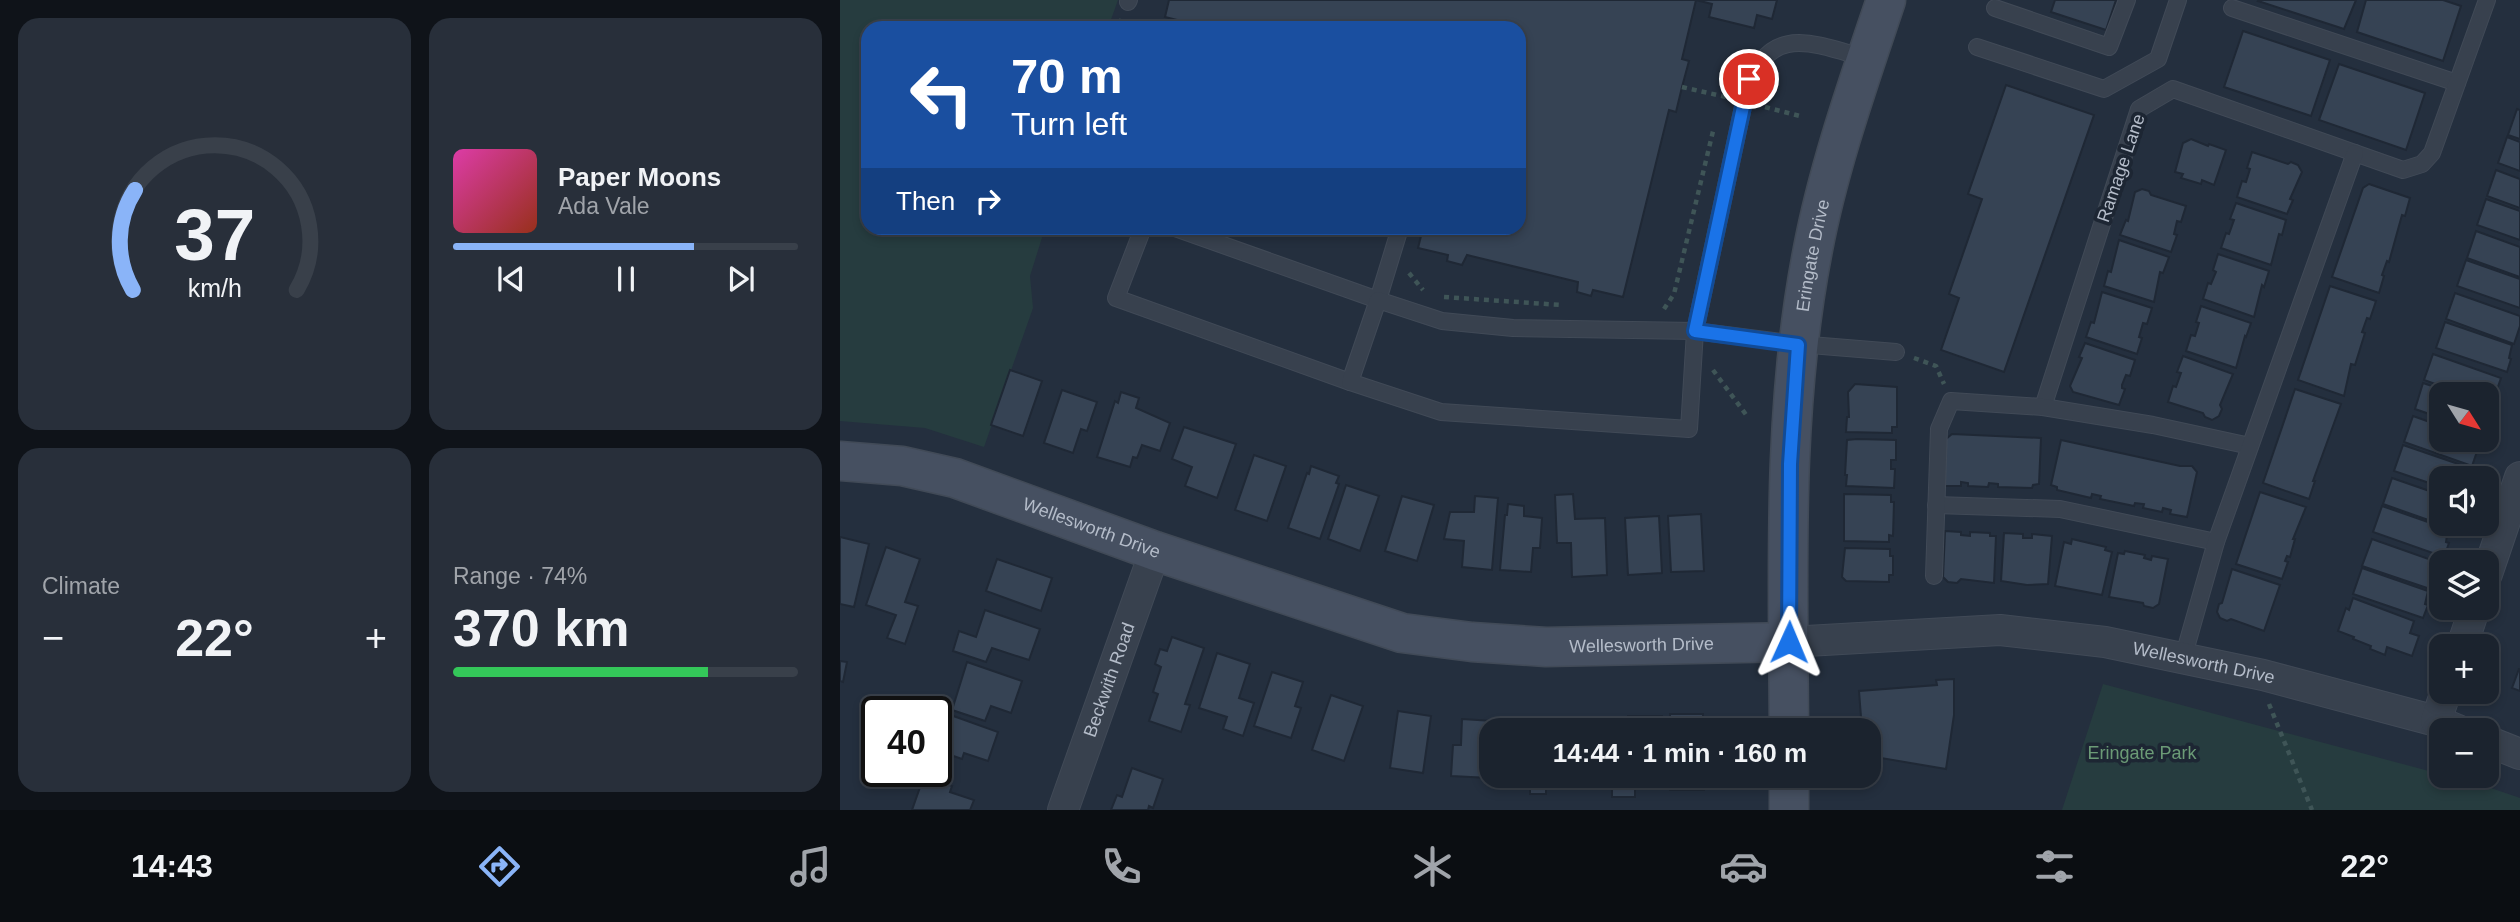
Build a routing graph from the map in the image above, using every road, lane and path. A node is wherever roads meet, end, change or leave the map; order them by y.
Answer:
1 (1886, 0) edge
2 (2127, 0) edge
3 (2178, 0) edge
4 (2487, 0) edge
5 (1995, 8) dead end
6 (2232, 8) dead end
7 (1977, 47) dead end
8 (1867, 59) junction
9 (1725, 83) dead end
10 (2457, 83) junction
11 (1718, 109) dead end
12 (1715, 123) dead end
13 (2355, 153) junction
14 (1140, 235) edge
15 (1195, 235) edge
16 (1395, 235) edge
17 (1407, 263) dead end
18 (1431, 295) dead end
19 (1438, 297) dead end
20 (1378, 300) junction
21 (1574, 306) dead end
22 (1656, 311) dead end
23 (1695, 331) junction
24 (1798, 345) junction
25 (1896, 352) joint
26 (1712, 369) dead end
27 (1350, 382) junction
28 (1951, 401) junction
29 (2043, 407) junction
30 (1747, 416) dead end
31 (2250, 446) junction
32 (840, 461) edge
33 (2520, 477) edge
34 (1936, 505) junction
35 (2216, 542) junction
36 (2495, 550) edge
37 (1155, 551) junction
38 (1934, 576) dead end
39 (1789, 642) junction
40 (2183, 658) junction
41 (2263, 675) junction
42 (1788, 718) edge
43 (2429, 720) edge
44 (2499, 746) edge
45 (2520, 754) edge
46 (1789, 788) edge
47 (1063, 810) edge
48 (1789, 810) edge
49 (2312, 810) edge

1 - 8 street, Eringate Drive
2 - 5 lane
3 - 7 lane
4 - 10 lane, Ramage Lane
6 - 10 lane
8 - 23 lane
8 - 24 street, Eringate Drive
9 - 11 path
10 - 13 lane, Ramage Lane
12 - 22 path
13 - 29 lane, Ramage Lane
13 - 31 lane
14 - 27 lane
15 - 20 lane
16 - 20 lane
17 - 18 path
19 - 21 path
20 - 23 lane
20 - 27 lane
23 - 24 lane
23 - 27 lane
24 - 25 lane
24 - 39 street, Eringate Drive
25 - 28 path
26 - 30 path
28 - 29 lane
28 - 34 lane
29 - 31 lane
31 - 35 lane
32 - 37 street, Wellesworth Drive
33 - 36 street
34 - 35 lane
34 - 38 lane
35 - 40 lane
37 - 39 street, Wellesworth Drive
37 - 47 street, Beckwith Road
39 - 40 street, Wellesworth Drive
39 - 42 street, Eringate Drive
40 - 41 street, Wellesworth Drive
41 - 43 street, Wellesworth Drive
41 - 49 path
44 - 45 street
46 - 48 street

